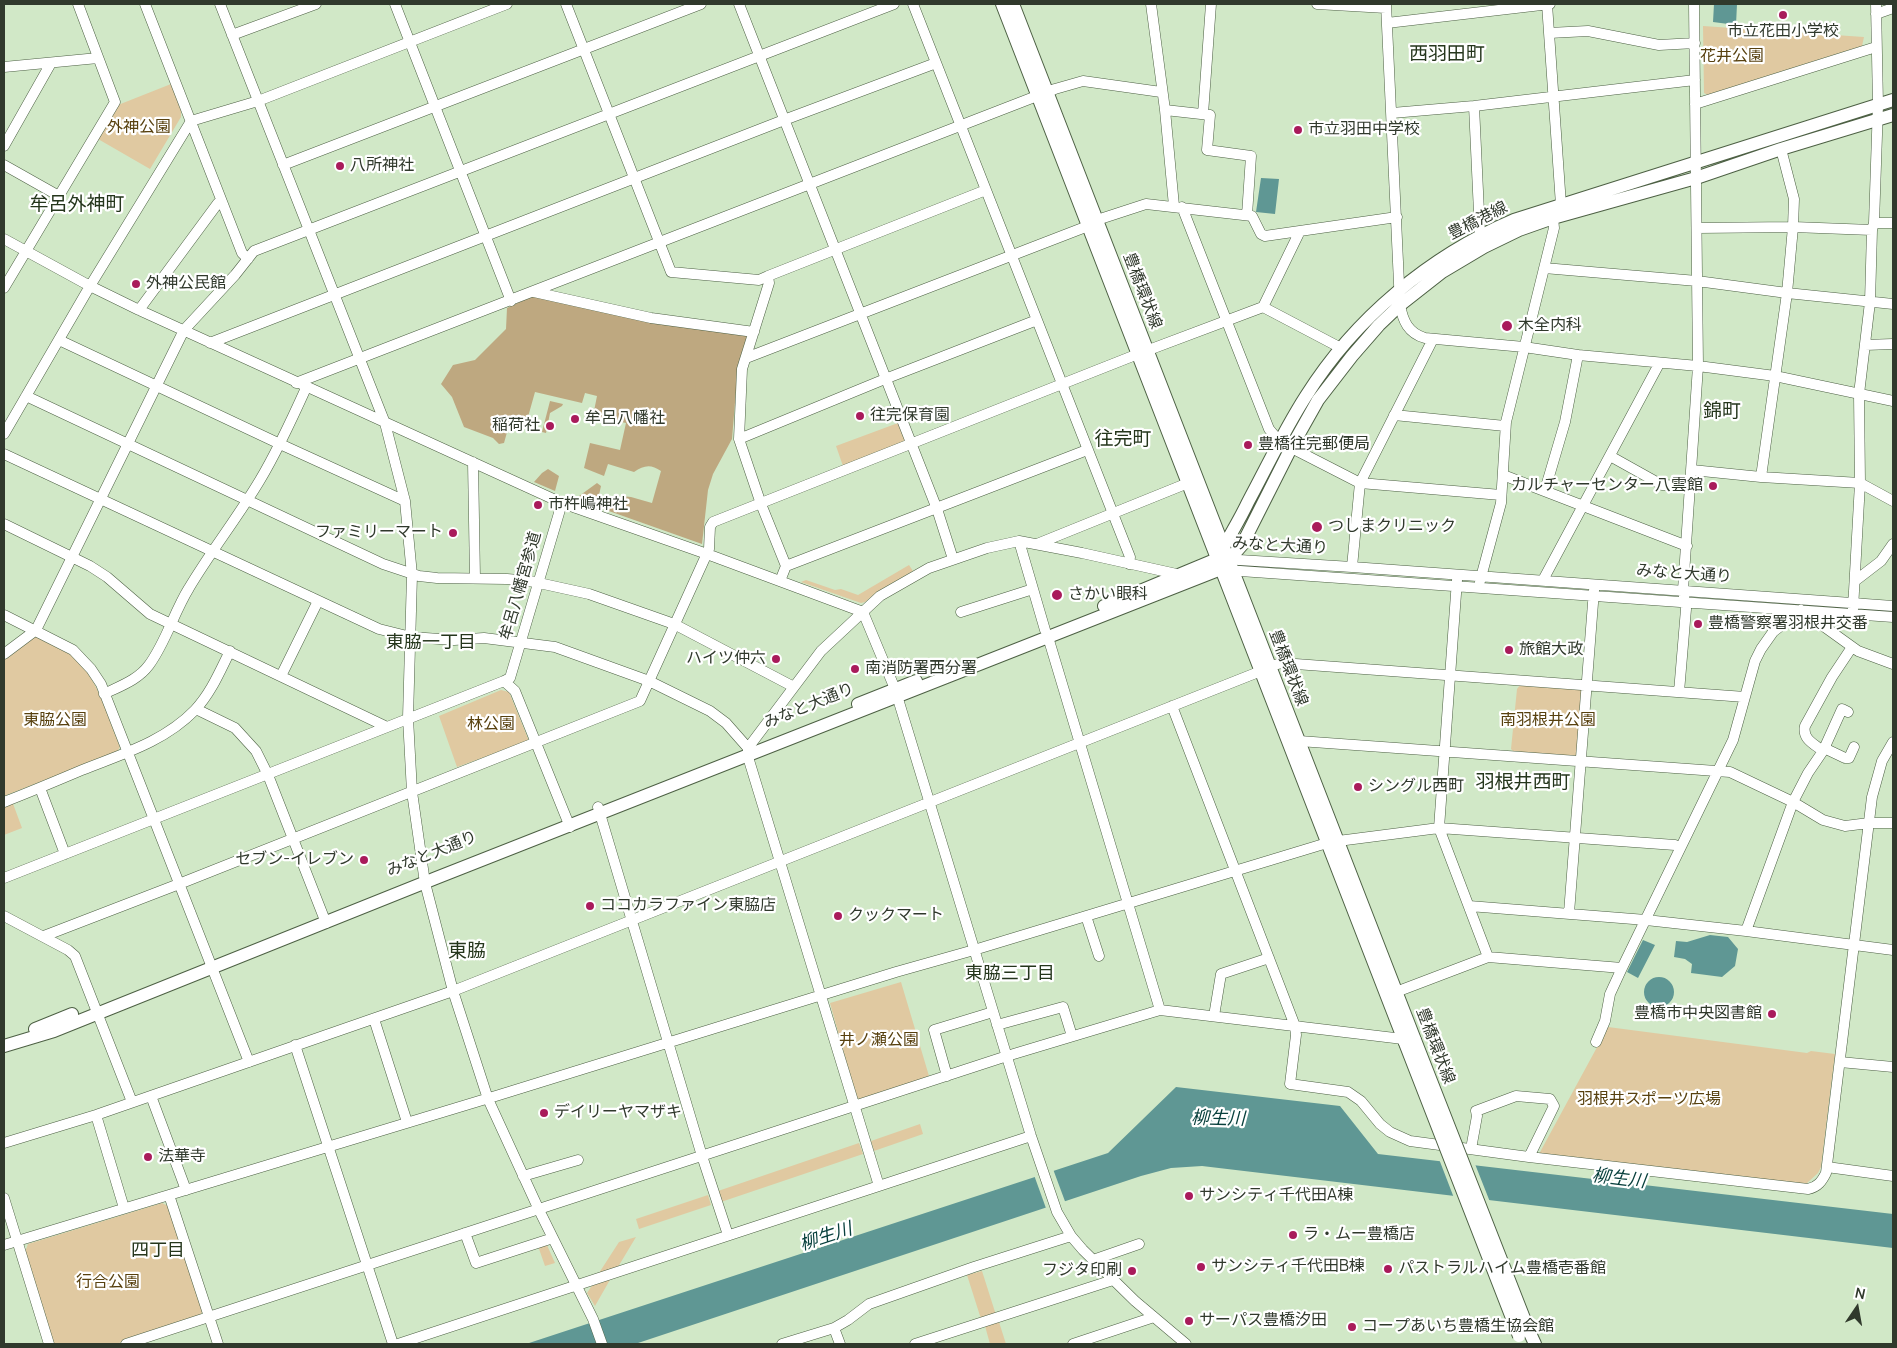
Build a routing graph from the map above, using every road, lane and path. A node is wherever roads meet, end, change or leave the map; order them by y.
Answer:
1 (78, 4) edge
2 (145, 4) edge
3 (220, 4) edge
4 (316, 4) edge
5 (395, 4) edge
6 (507, 4) edge
7 (566, 4) edge
8 (701, 4) edge
9 (739, 4) edge
10 (894, 4) edge
11 (913, 4) edge
12 (1002, 4) edge
13 (1013, 4) edge
14 (1151, 4) edge
15 (1211, 4) edge
16 (1317, 4) edge
17 (1548, 4) edge
18 (1694, 4) edge
19 (1386, 6) edge
20 (1893, 8) edge
21 (1876, 9) edge
22 (1387, 23) junction
23 (1549, 33) junction
24 (232, 35) junction
25 (410, 42) junction
26 (1695, 42) junction
27 (1876, 48) junction
28 (584, 49) junction
29 (759, 57) junction
30 (98, 58) junction
31 (50, 63) junction
32 (936, 63) junction
33 (4, 67) edge
34 (1695, 80) junction
35 (1161, 92) junction
36 (1043, 94) junction
37 (1554, 96) junction
38 (1893, 100) edge
39 (258, 101) junction
40 (1695, 104) junction
41 (1878, 105) junction
42 (435, 106) junction
43 (1474, 106) junction
44 (1165, 110) junction
45 (609, 113) junction
46 (1392, 113) junction
47 (1203, 114) junction
48 (1893, 115) edge
49 (784, 120) junction
50 (1877, 120) junction
51 (191, 121) junction
52 (961, 126) junction
53 (4, 146) edge
54 (1782, 149) junction
55 (1695, 163) junction
56 (4, 165) edge
57 (283, 165) junction
58 (460, 172) junction
59 (635, 178) junction
60 (1696, 178) junction
61 (810, 184) junction
62 (986, 190) junction
63 (59, 196) junction
64 (222, 202) junction
65 (1560, 205) junction
66 (1178, 207) junction
67 (1247, 215) junction
68 (1397, 217) junction
69 (1553, 218) junction
70 (1093, 223) junction
71 (1893, 223) edge
72 (1873, 226) junction
73 (1793, 227) junction
74 (1698, 228) junction
75 (308, 230) junction
76 (1300, 231) junction
77 (1480, 234) junction
78 (486, 236) junction
79 (4, 239) edge
80 (659, 243) junction
81 (834, 249) junction
82 (26, 251) junction
83 (1012, 255) junction
84 (248, 259) junction
85 (1544, 268) junction
86 (768, 276) junction
87 (1697, 282) junction
88 (90, 286) junction
89 (4, 288) edge
90 (1399, 290) junction
91 (534, 292) junction
92 (1787, 293) junction
93 (334, 296) junction
94 (511, 301) junction
95 (1870, 302) junction
96 (1893, 304) edge
97 (1400, 305) junction
98 (1264, 308) junction
99 (139, 310) junction
100 (861, 314) junction
101 (1037, 320) junction
102 (1227, 320) junction
103 (184, 330) junction
104 (754, 332) junction
105 (1433, 339) junction
106 (59, 340) junction
107 (210, 343) junction
108 (1893, 344) edge
109 (1865, 345) junction
110 (1524, 347) junction
111 (1341, 348) junction
112 (1143, 352) junction
113 (1578, 355) junction
114 (746, 358) junction
115 (359, 360) junction
116 (1659, 364) junction
117 (1698, 366) junction
118 (1775, 376) junction
119 (885, 379) junction
120 (296, 383) junction
121 (1063, 385) junction
122 (157, 387) junction
123 (306, 388) junction
124 (1860, 394) junction
125 (26, 396) junction
126 (1893, 401) edge
127 (1394, 415) junction
128 (385, 423) junction
129 (1505, 426) junction
130 (4, 434) edge
131 (739, 439) junction
132 (128, 444) junction
133 (280, 444) junction
134 (911, 444) junction
135 (1286, 445) junction
136 (1088, 450) junction
137 (4, 454) edge
138 (1610, 456) junction
139 (473, 462) junction
140 (1692, 470) junction
141 (1502, 475) junction
142 (1761, 477) junction
143 (1188, 483) junction
144 (1360, 483) junction
145 (1860, 483) junction
146 (1691, 486) junction
147 (1545, 490) junction
148 (1502, 494) junction
149 (101, 500) junction
150 (247, 500) junction
151 (405, 501) junction
152 (1893, 501) edge
153 (562, 503) junction
154 (761, 504) junction
155 (1584, 506) junction
156 (937, 509) junction
157 (1112, 513) junction
158 (4, 524) edge
159 (1019, 541) junction
160 (1036, 544) junction
161 (1893, 544) edge
162 (1687, 546) junction
163 (1224, 547) junction
164 (211, 552) junction
165 (707, 554) junction
166 (73, 557) junction
167 (953, 559) junction
168 (1129, 564) junction
169 (1225, 564) junction
170 (786, 566) junction
171 (1352, 567) junction
172 (412, 575) junction
173 (1180, 575) junction
174 (475, 578) junction
175 (1457, 580) junction
176 (1543, 580) junction
177 (780, 581) junction
178 (1480, 581) junction
179 (1854, 581) junction
180 (538, 582) junction
181 (1033, 589) junction
182 (1594, 589) junction
183 (1683, 590) junction
184 (318, 601) junction
185 (1686, 602) junction
186 (1893, 606) edge
187 (1853, 609) junction
188 (1801, 610) junction
189 (864, 612) junction
190 (961, 612) dead end
191 (4, 615) edge
192 (1893, 617) edge
193 (170, 624) junction
194 (674, 624) junction
195 (36, 630) junction
196 (1047, 633) junction
197 (411, 637) junction
198 (521, 642) junction
199 (1852, 647) junction
200 (230, 651) junction
201 (4, 654) edge
202 (1893, 664) edge
203 (1265, 669) junction
204 (281, 676) junction
205 (1449, 676) junction
206 (507, 679) junction
207 (649, 681) junction
208 (1587, 685) junction
209 (794, 686) junction
210 (1679, 692) junction
211 (896, 693) junction
212 (104, 694) junction
213 (1745, 697) junction
214 (1172, 706) junction
215 (196, 709) junction
216 (1848, 712) dead end
217 (408, 718) junction
218 (387, 727) junction
219 (1299, 741) junction
220 (1893, 742) edge
221 (536, 743) junction
222 (1079, 743) junction
223 (1854, 747) dead end
224 (1823, 750) junction
225 (1443, 751) junction
226 (748, 752) junction
227 (128, 753) junction
228 (1582, 762) junction
229 (1718, 772) junction
230 (268, 775) junction
231 (40, 788) junction
232 (412, 792) junction
233 (4, 802) edge
234 (930, 802) junction
235 (1793, 802) junction
236 (599, 811) junction
237 (154, 820) junction
238 (1869, 822) junction
239 (568, 823) junction
240 (1893, 823) edge
241 (1438, 828) junction
242 (1575, 838) junction
243 (293, 839) junction
244 (1332, 842) junction
245 (1680, 848) junction
246 (65, 854) junction
247 (779, 861) junction
248 (1236, 870) junction
249 (4, 878) edge
250 (424, 879) junction
251 (179, 884) junction
252 (1128, 902) junction
253 (1469, 906) junction
254 (1569, 913) junction
255 (4, 916) edge
256 (1086, 916) junction
257 (325, 919) junction
258 (631, 920) junction
259 (1646, 920) junction
260 (1746, 931) junction
261 (44, 936) junction
262 (1855, 945) junction
263 (974, 950) junction
264 (1893, 950) edge
265 (1099, 956) dead end
266 (1488, 957) junction
267 (1269, 958) junction
268 (212, 965) junction
269 (1622, 968) junction
270 (453, 991) junction
271 (1396, 992) junction
272 (820, 996) junction
273 (96, 1009) junction
274 (1160, 1010) junction
275 (993, 1012) junction
276 (1214, 1016) junction
277 (374, 1018) junction
278 (997, 1025) junction
279 (1295, 1026) junction
280 (1072, 1036) junction
281 (4, 1038) edge
282 (1408, 1040) junction
283 (669, 1042) junction
284 (1596, 1042) dead end
285 (295, 1045) junction
286 (4, 1046) edge
287 (1007, 1056) junction
288 (249, 1062) junction
289 (1840, 1062) junction
290 (1893, 1068) edge
291 (947, 1076) junction
292 (151, 1096) junction
293 (488, 1099) junction
294 (132, 1102) junction
295 (854, 1106) junction
296 (96, 1115) junction
297 (407, 1122) junction
298 (1031, 1136) junction
299 (4, 1143) edge
300 (328, 1146) junction
301 (1471, 1149) junction
302 (702, 1156) junction
303 (1529, 1157) junction
304 (578, 1160) dead end
305 (1827, 1167) junction
306 (524, 1176) junction
307 (1893, 1176) edge
308 (879, 1186) junction
309 (186, 1190) junction
310 (169, 1195) junction
311 (4, 1198) edge
312 (124, 1208) junction
313 (540, 1210) junction
314 (465, 1233) junction
315 (728, 1235) junction
316 (1071, 1236) junction
317 (553, 1238) junction
318 (16, 1241) junction
319 (1139, 1244) dead end
320 (4, 1245) edge
321 (1094, 1260) junction
322 (367, 1266) junction
323 (1113, 1280) junction
324 (576, 1286) junction
325 (209, 1317) junction
326 (1154, 1317) junction
327 (834, 1328) junction
328 (1523, 1337) edge
329 (48, 1344) edge
330 (126, 1344) edge
331 (218, 1344) edge
332 (393, 1344) edge
333 (398, 1344) edge
334 (602, 1344) edge
335 (782, 1344) edge
336 (840, 1344) edge
337 (915, 1344) edge
338 (1073, 1344) edge
339 (1186, 1344) edge
340 (1534, 1344) edge

1 - 30 street
2 - 51 street
3 - 24 street
4 - 24 street
5 - 25 street
6 - 25 street
7 - 28 street
8 - 28 street
9 - 29 street
10 - 29 street
11 - 32 street
12 - 36 main road, 豊橋環状線
13 - 36 main road, 豊橋環状線
14 - 35 street
15 - 47 street
16 - 19 street
17 - 22 street
17 - 23 street
18 - 26 street
19 - 22 street
20 - 21 street
21 - 27 street
22 - 46 street
23 - 26 street
23 - 37 street
24 - 39 street
25 - 39 street
25 - 42 street
26 - 34 street
27 - 40 street
27 - 41 street
28 - 42 street
28 - 45 street
29 - 45 street
29 - 49 street
30 - 31 street
30 - 63 street
31 - 33 street
31 - 53 street
32 - 49 street
32 - 52 street
34 - 37 street
34 - 40 street
35 - 36 street
35 - 44 street
36 - 52 street
36 - 70 main road, 豊橋環状線
37 - 43 street
37 - 65 street
38 - 41 main road, 豊橋港線
39 - 51 street
39 - 57 street
40 - 55 street
41 - 50 street
41 - 55 main road, 豊橋港線
42 - 57 street
42 - 58 street
43 - 46 street
43 - 77 street
44 - 47 street
44 - 66 street
45 - 58 street
45 - 59 street
46 - 68 street
47 - 67 street
48 - 50 main road, 豊橋港線
49 - 59 street
49 - 61 street
50 - 54 main road, 豊橋港線
50 - 72 street
51 - 64 street
51 - 88 street
52 - 61 street
52 - 62 street
54 - 60 main road, 豊橋港線
54 - 73 street
55 - 60 street
55 - 65 main road, 豊橋港線
56 - 63 street
57 - 75 street
58 - 75 street
58 - 78 street
59 - 78 street
59 - 80 street
60 - 69 main road, 豊橋港線
60 - 74 street
61 - 80 street
61 - 81 street
62 - 81 street
62 - 83 street
63 - 82 street
64 - 84 street
64 - 99 street
65 - 77 main road, 豊橋港線
66 - 67 street
66 - 70 street
66 - 102 street
67 - 76 street
68 - 76 street
68 - 90 street
69 - 85 street
69 - 97 main road, 豊橋港線
70 - 83 street
70 - 112 main road, 豊橋環状線
71 - 72 street
72 - 73 street
72 - 95 street
73 - 74 street
73 - 92 street
74 - 87 street
75 - 84 street
75 - 93 street
76 - 98 street
77 - 90 main road, 豊橋港線
78 - 93 street
78 - 94 street
79 - 82 street
80 - 86 street
80 - 91 street
81 - 86 street
81 - 100 street
82 - 88 street
82 - 89 street
83 - 100 street
83 - 101 street
84 - 103 street
85 - 87 street
85 - 110 street
86 - 104 street
87 - 92 street
87 - 117 street
88 - 99 street
88 - 106 street
90 - 97 street
90 - 111 main road, 豊橋港線
91 - 94 street
91 - 104 street
92 - 95 street
92 - 118 street
93 - 107 street
93 - 115 street
94 - 115 street
95 - 96 street
95 - 109 street
97 - 105 street
97 - 135 main road, 豊橋港線
98 - 102 street
98 - 111 street
99 - 103 street
100 - 114 street
100 - 119 street
101 - 119 street
101 - 121 street
102 - 112 street
102 - 135 street
103 - 107 street
103 - 122 street
104 - 114 street
105 - 110 street
105 - 127 street
106 - 122 street
106 - 125 street
107 - 120 street
108 - 109 street
109 - 124 street
110 - 113 street
110 - 129 street
111 - 135 main road, 豊橋港線
112 - 121 street
112 - 143 main road, 豊橋環状線
112 - 163 main road, 豊橋環状線
113 - 116 street
113 - 147 street
114 - 131 street
115 - 120 street
115 - 128 street
116 - 117 street
116 - 138 street
117 - 118 street
117 - 140 street
118 - 124 street
118 - 142 street
119 - 131 street
119 - 134 street
120 - 123 street
121 - 134 street
121 - 136 street
122 - 132 street
122 - 133 street
123 - 128 street
123 - 133 street
124 - 126 street
124 - 145 street
125 - 130 street
125 - 132 street
127 - 129 street
127 - 144 street
128 - 139 street
128 - 151 street
129 - 141 street
131 - 154 street
132 - 149 street
132 - 150 street
133 - 150 street
133 - 151 street
134 - 154 street
134 - 156 street
135 - 144 street
135 - 163 main road, 豊橋港線
135 - 169 main road, 豊橋港線
136 - 156 street
136 - 157 street
137 - 149 street
138 - 146 street
138 - 155 street
139 - 153 street
139 - 174 street
140 - 142 street
140 - 146 street
141 - 147 street
141 - 148 street
142 - 145 street
143 - 157 street
143 - 169 main road, 豊橋環状線
144 - 148 street
144 - 171 street
145 - 152 street
145 - 179 street
146 - 162 street
147 - 155 street
148 - 178 street
149 - 164 street
149 - 166 street
150 - 164 street
150 - 172 street
151 - 172 street
153 - 165 street
153 - 180 street, 牟呂八幡宮参道
154 - 165 street
154 - 170 street
155 - 162 street
155 - 176 street
156 - 167 street
156 - 170 street
157 - 160 street
157 - 168 street
158 - 166 street
159 - 160 street
159 - 167 street
159 - 181 street
160 - 168 street
161 - 179 street
162 - 183 street
163 - 169 main road, 豊橋港線
164 - 184 street
164 - 193 street
165 - 177 street
165 - 194 street
166 - 193 street
166 - 195 street
167 - 189 street
168 - 173 street
169 - 171 street, みなと大通り
169 - 173 main road, みなと大通り
169 - 175 street, みなと大通り
169 - 196 main road, みなと大通り
169 - 203 main road, 豊橋環状線
170 - 177 street
171 - 175 street, みなと大通り
172 - 174 street
172 - 197 street
173 - 196 main road, みなと大通り
174 - 180 street
175 - 178 street, みなと大通り
175 - 205 street
176 - 178 street, みなと大通り
176 - 182 street, みなと大通り
177 - 189 street
178 - 182 street, みなと大通り
179 - 187 street
180 - 194 street
180 - 198 street, 牟呂八幡宮参道
181 - 190 street
181 - 196 street
182 - 183 street, みなと大通り
182 - 185 street, みなと大通り
182 - 208 street
183 - 185 street
183 - 187 street, みなと大通り
184 - 197 street
184 - 204 street
185 - 188 street, みなと大通り
185 - 210 street
186 - 187 street, みなと大通り
187 - 188 street, みなと大通り
187 - 192 street, みなと大通り
188 - 199 street
188 - 213 street
189 - 209 street
189 - 211 street
191 - 195 street
193 - 200 street
193 - 212 street
194 - 207 street
194 - 209 street
195 - 201 street
195 - 212 street
196 - 211 main road, みなと大通り
196 - 222 street
197 - 198 street
197 - 217 street
198 - 206 street, 牟呂八幡宮参道
198 - 207 street
199 - 202 street
199 - 224 street
200 - 204 street
200 - 215 street
203 - 205 street
203 - 214 street
203 - 219 main road, 豊橋環状線
203 - 244 main road, 豊橋環状線
204 - 218 street
205 - 208 street
205 - 225 street
206 - 217 street
206 - 221 street
207 - 221 street
207 - 226 street
208 - 210 street
208 - 228 street
209 - 226 street
210 - 213 street
211 - 226 main road, みなと大通り
211 - 234 street
212 - 227 street
213 - 229 street
214 - 222 street
214 - 248 street
215 - 227 street
215 - 230 street
216 - 224 street
217 - 218 street
217 - 232 street
218 - 230 street
219 - 225 street
219 - 244 main road, 豊橋環状線
220 - 238 street
221 - 232 street
221 - 239 street
222 - 234 street
222 - 252 street
223 - 224 street
224 - 235 street
225 - 228 street
225 - 241 street
226 - 236 main road, みなと大通り
226 - 247 street
227 - 231 street
227 - 237 street
228 - 229 street
228 - 242 street
229 - 235 street
229 - 245 street
230 - 237 street
230 - 243 street
231 - 233 street
231 - 246 street
232 - 243 street
232 - 250 street
234 - 247 street
234 - 263 street
235 - 238 street
235 - 260 street
236 - 239 main road, みなと大通り
236 - 258 street
237 - 246 street
237 - 251 street
238 - 240 street
238 - 262 street
239 - 250 main road, みなと大通り
241 - 242 street
241 - 244 street
241 - 253 street
242 - 245 street
242 - 254 street
243 - 251 street
243 - 257 street
244 - 248 street
244 - 271 main road, 豊橋環状線
244 - 282 main road, 豊橋環状線
245 - 259 street
246 - 249 street
247 - 258 street
247 - 272 street
248 - 252 street
248 - 267 street
250 - 257 main road, みなと大通り
250 - 270 street
251 - 261 street
251 - 268 street
252 - 256 street
252 - 274 street
253 - 254 street
253 - 266 street
254 - 259 street
255 - 261 street
256 - 263 street
256 - 265 street
257 - 268 main road, みなと大通り
258 - 270 street
258 - 283 street
259 - 260 street
259 - 269 street
260 - 262 street
261 - 273 street
262 - 264 street
262 - 289 street
263 - 272 street
263 - 275 street
266 - 269 street
266 - 271 street
267 - 276 street
267 - 279 street
268 - 273 main road, みなと大通り
268 - 288 street
269 - 284 street
270 - 277 street
270 - 293 street
271 - 282 main road, 豊橋環状線
272 - 283 street
272 - 295 street
273 - 281 main road, みなと大通り
273 - 286 main road, みなと大通り
273 - 294 street
274 - 276 street
274 - 280 street
275 - 278 street
275 - 291 street
276 - 279 street
277 - 285 street
277 - 297 street
278 - 280 street
278 - 287 street
279 - 282 street
279 - 301 street
280 - 287 street
282 - 328 main road, 豊橋環状線, bridge
283 - 293 street
283 - 302 street
285 - 288 street
285 - 300 street
287 - 291 street
287 - 298 street
288 - 292 street
289 - 290 street
289 - 305 street
291 - 295 street
292 - 294 street
292 - 309 street
293 - 297 street
293 - 306 street
294 - 296 street
295 - 302 street
295 - 308 street
296 - 299 street
296 - 312 street
297 - 300 street
298 - 308 street
298 - 316 street
300 - 309 street
300 - 322 street
301 - 303 street
301 - 303 street
302 - 313 street
302 - 315 street
303 - 305 street
304 - 306 street
305 - 307 street
306 - 313 street
308 - 315 street
309 - 310 street
310 - 312 street
310 - 325 street
311 - 318 street
312 - 318 street
313 - 314 street
313 - 317 street
314 - 317 street
314 - 322 street
315 - 324 street
316 - 321 street
316 - 327 street
317 - 324 street
318 - 320 street
318 - 329 street
319 - 321 street
321 - 323 street
322 - 325 street
322 - 332 street
323 - 326 street
323 - 337 street
324 - 333 street
324 - 334 street
325 - 330 street
325 - 331 street
326 - 338 street
326 - 339 street
327 - 335 street
327 - 336 street
328 - 340 main road, 豊橋環状線

